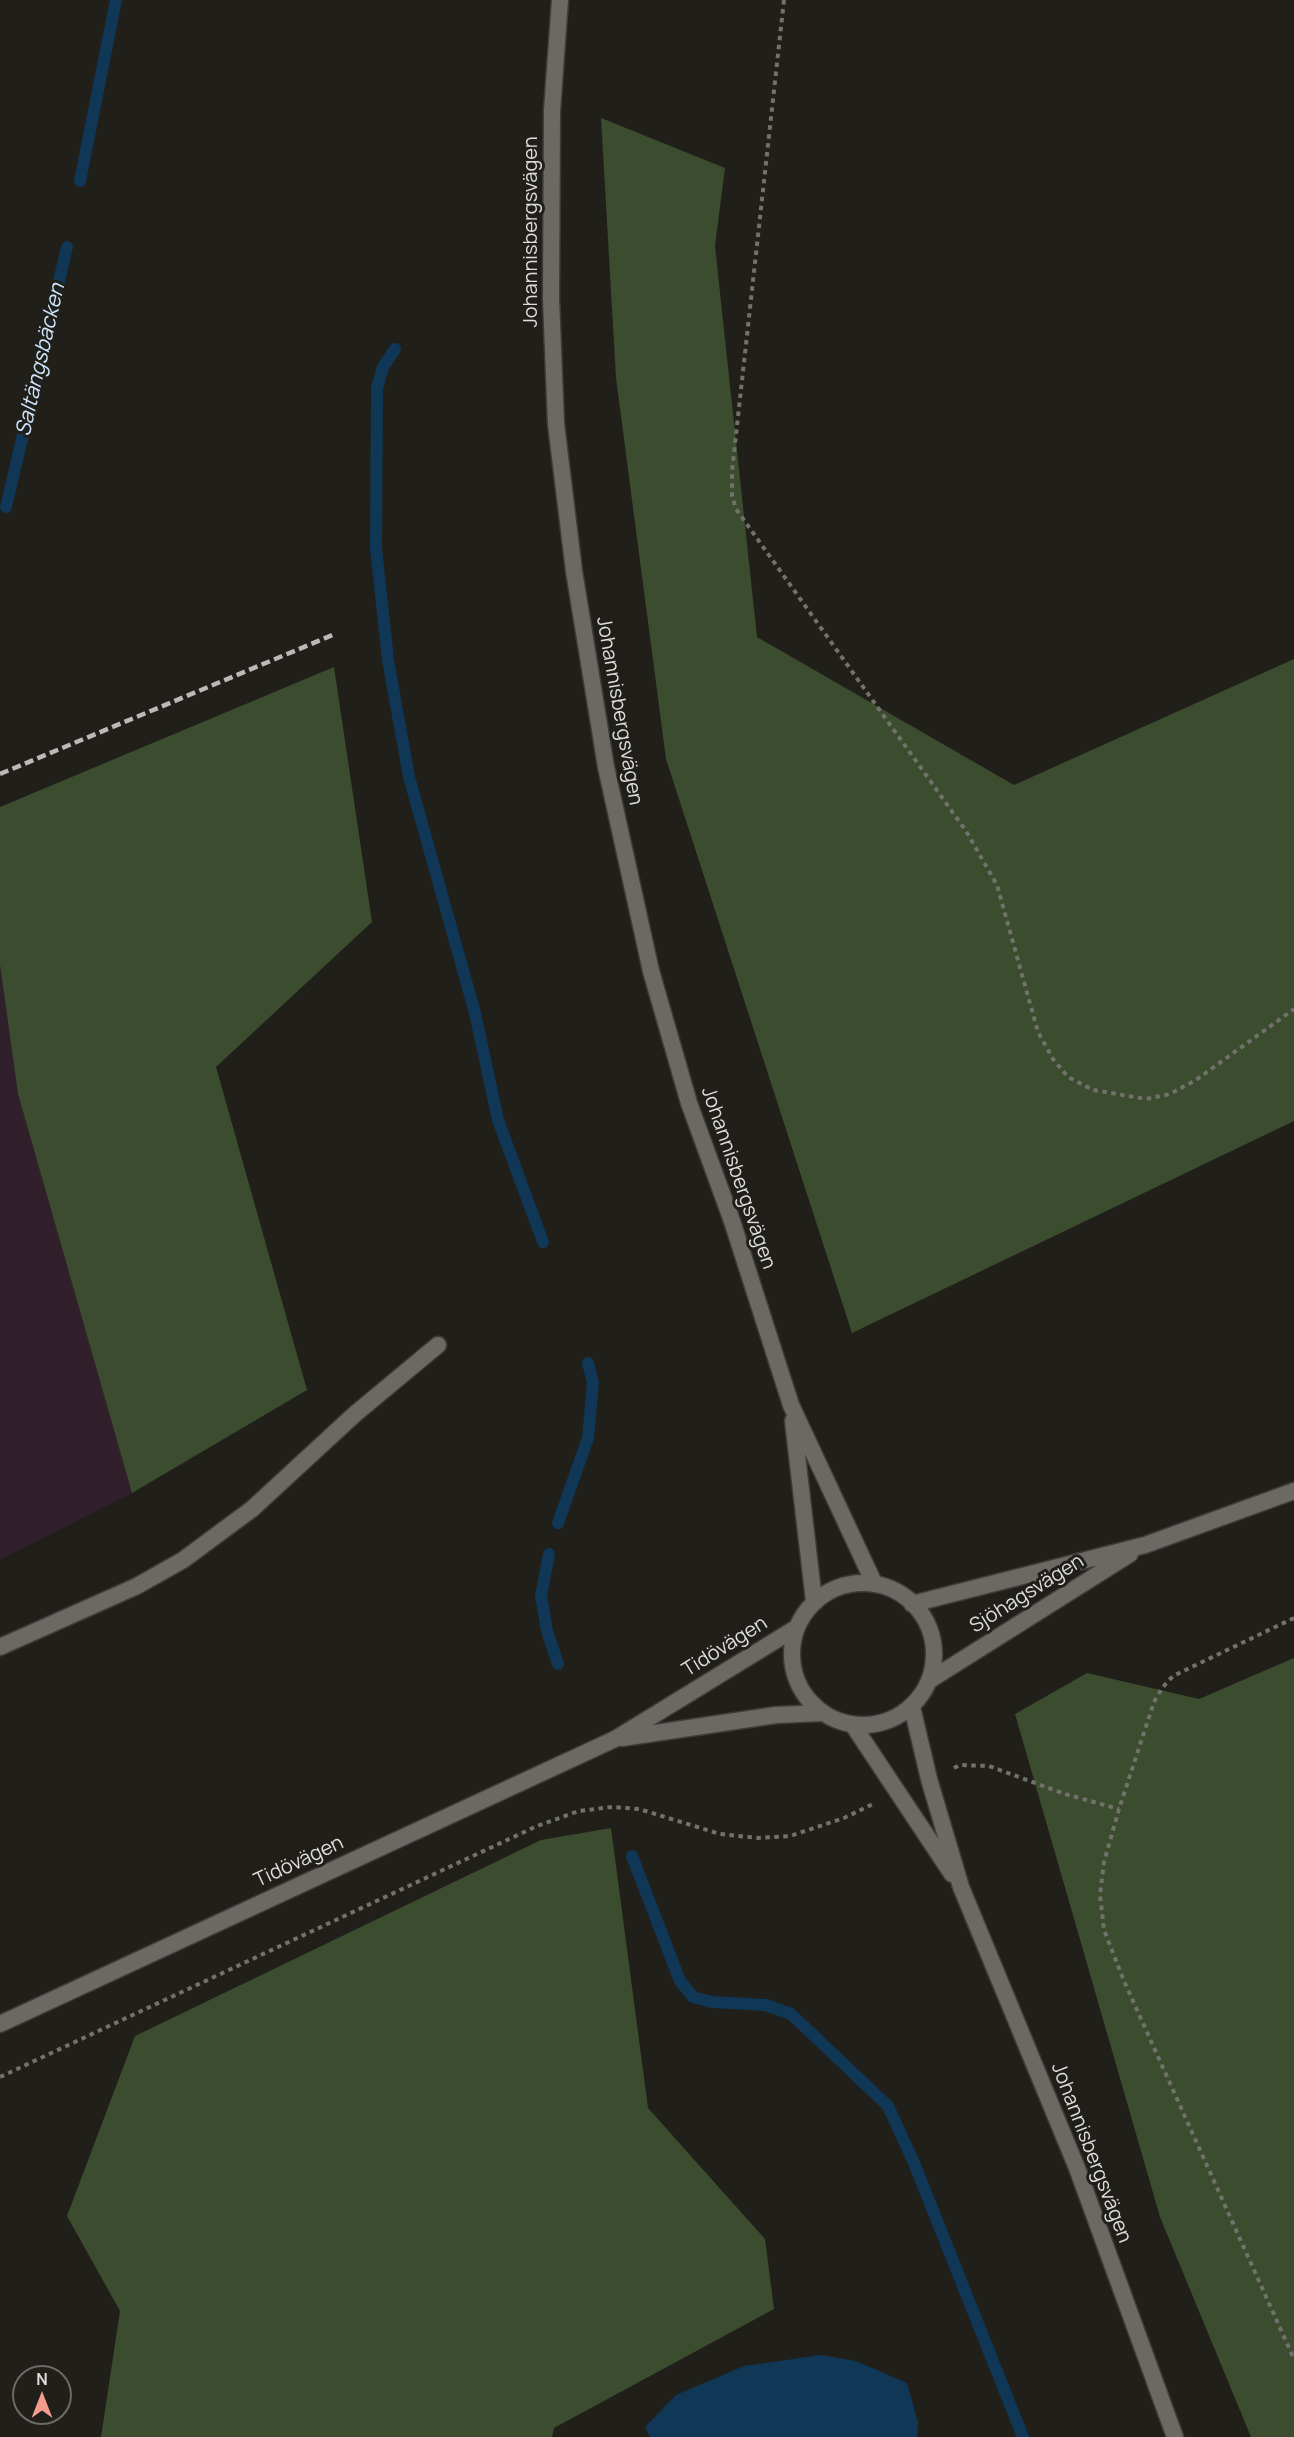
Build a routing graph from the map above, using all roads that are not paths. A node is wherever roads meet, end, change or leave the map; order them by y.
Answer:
1 (560, 0) edge
2 (438, 1345) dead end
3 (791, 1405) junction
4 (1294, 1491) edge
5 (1145, 1545) junction
6 (874, 1583) junction
7 (814, 1601) junction
8 (912, 1604) junction
9 (796, 1628) junction
10 (0, 1647) edge
11 (930, 1680) junction
12 (912, 1707) junction
13 (823, 1713) junction
14 (853, 1725) junction
15 (615, 1739) junction
16 (961, 1887) junction
17 (0, 2024) edge
18 (1175, 2437) edge

1 - 3 main road, Johannisbergsvägen
2 - 10 main road
3 - 6 main road, Johannisbergsvägen
3 - 7 main road, Johannisbergsvägen
4 - 5 main road, Sjöhagsvägen
5 - 8 main road, Sjöhagsvägen
5 - 11 main road, Sjöhagsvägen
6 - 7 main road
6 - 8 main road
7 - 9 main road
8 - 11 main road
9 - 13 main road
9 - 15 main road, Tidövägen
11 - 12 main road
12 - 14 main road
12 - 16 main road, Johannisbergsvägen
13 - 14 main road
13 - 15 main road, Tidövägen
14 - 16 main road, Johannisbergsvägen
15 - 17 main road, Tidövägen
16 - 18 main road, Johannisbergsvägen

